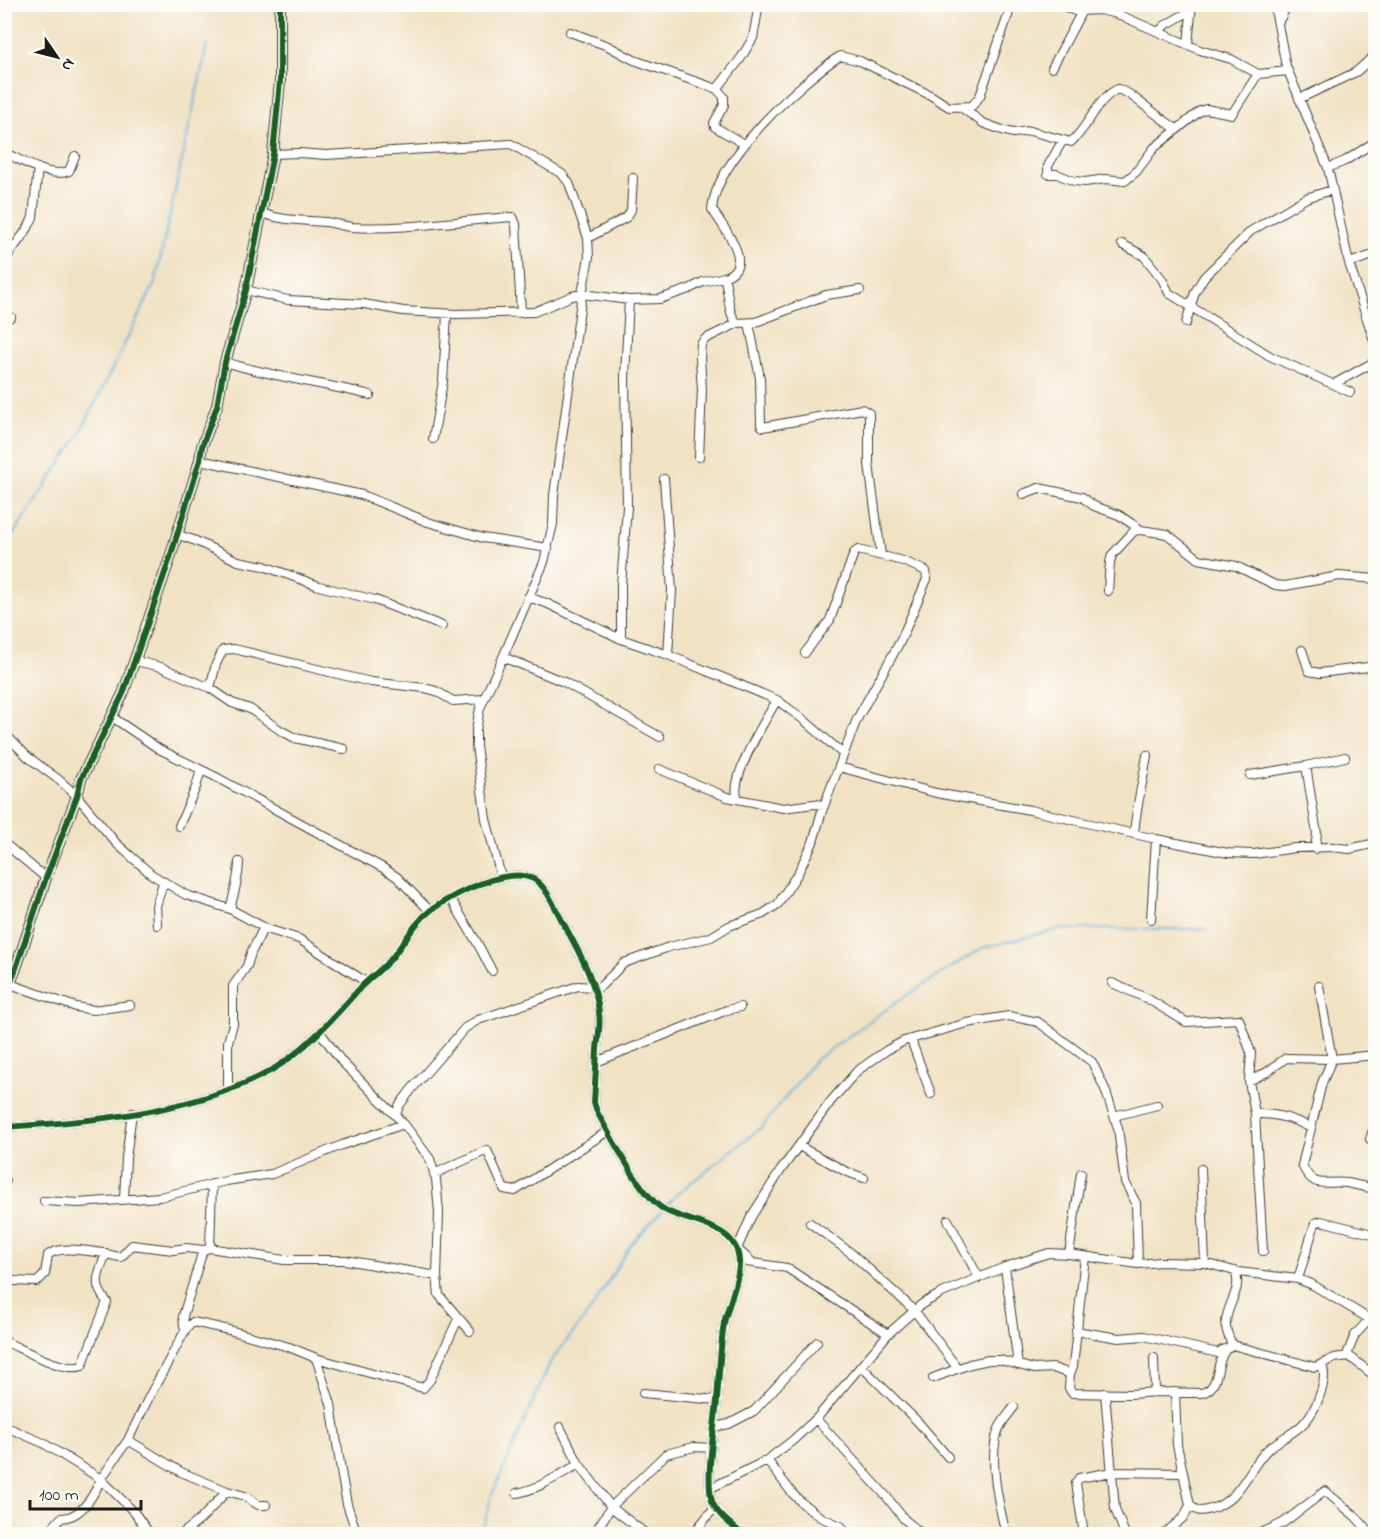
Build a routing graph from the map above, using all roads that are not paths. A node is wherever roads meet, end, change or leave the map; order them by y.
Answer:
1 (279, 4) edge
2 (759, 4) edge
3 (1012, 4) edge
4 (1059, 4) edge
5 (1275, 4) edge
6 (1288, 4) edge
7 (1191, 8) edge
8 (1082, 11) junction
9 (1278, 23) junction
10 (570, 32) dead end
11 (1158, 32) junction
12 (1188, 44) junction
13 (1376, 54) edge
14 (1052, 68) dead end
15 (1287, 71) junction
16 (1258, 74) junction
17 (717, 89) junction
18 (1299, 99) junction
19 (962, 108) junction
20 (1176, 129) junction
21 (1063, 140) junction
22 (1376, 141) edge
23 (744, 144) junction
24 (4, 153) edge
25 (273, 154) junction
26 (75, 156) dead end
27 (38, 168) junction
28 (1328, 168) junction
29 (633, 178) dead end
30 (1332, 190) junction
31 (261, 213) junction
32 (588, 238) junction
33 (1122, 244) dead end
34 (1376, 254) edge
35 (4, 261) edge
36 (1349, 263) junction
37 (724, 277) junction
38 (246, 290) junction
39 (860, 290) dead end
40 (582, 294) junction
41 (629, 300) junction
42 (1191, 306) junction
43 (520, 313) junction
44 (447, 314) junction
45 (738, 323) junction
46 (749, 323) junction
47 (1186, 323) dead end
48 (1376, 347) edge
49 (1376, 361) edge
50 (225, 362) junction
51 (1334, 384) junction
52 (1350, 392) dead end
53 (370, 395) dead end
54 (433, 439) dead end
55 (699, 457) dead end
56 (200, 460) junction
57 (664, 479) dead end
58 (1023, 494) dead end
59 (1141, 530) junction
60 (176, 534) junction
61 (548, 548) junction
62 (881, 555) junction
63 (1376, 579) edge
64 (1108, 591) dead end
65 (528, 597) junction
66 (442, 626) dead end
67 (621, 639) junction
68 (1302, 650) dead end
69 (805, 653) dead end
70 (668, 655) junction
71 (136, 657) junction
72 (503, 657) junction
73 (1376, 666) edge
74 (210, 688) junction
75 (483, 699) junction
76 (777, 700) junction
77 (112, 717) junction
78 (4, 733) edge
79 (660, 736) dead end
80 (344, 749) dead end
81 (843, 754) junction
82 (1147, 756) dead end
83 (1345, 756) dead end
84 (1306, 766) junction
85 (839, 767) junction
86 (659, 769) dead end
87 (201, 770) junction
88 (1250, 775) dead end
89 (77, 796) junction
90 (738, 799) junction
91 (824, 805) junction
92 (179, 826) dead end
93 (1134, 834) junction
94 (1156, 839) junction
95 (4, 843) edge
96 (1376, 843) edge
97 (1315, 849) junction
98 (239, 862) dead end
99 (501, 877) junction
100 (46, 878) junction
101 (164, 882) junction
102 (450, 899) junction
103 (230, 909) junction
104 (430, 911) junction
105 (1151, 919) dead end
106 (157, 925) dead end
107 (264, 927) junction
108 (492, 971) dead end
109 (366, 982) junction
110 (1112, 982) dead end
111 (10, 984) junction
112 (1319, 986) dead end
113 (593, 988) junction
114 (4, 997) edge
115 (130, 1005) dead end
116 (740, 1007) dead end
117 (320, 1032) junction
118 (911, 1040) junction
119 (1376, 1055) edge
120 (1332, 1059) junction
121 (596, 1062) junction
122 (1250, 1081) junction
123 (228, 1090) junction
124 (932, 1094) dead end
125 (1157, 1105) dead end
126 (132, 1113) junction
127 (1255, 1114) junction
128 (396, 1115) junction
129 (1114, 1116) junction
130 (1376, 1121) edge
131 (404, 1124) junction
132 (4, 1127) edge
133 (1311, 1128) junction
134 (608, 1131) junction
135 (1376, 1144) edge
136 (799, 1146) junction
137 (1201, 1170) dead end
138 (1081, 1173) dead end
139 (434, 1174) junction
140 (864, 1178) dead end
141 (212, 1184) junction
142 (1376, 1189) edge
143 (124, 1199) junction
144 (44, 1201) dead end
145 (948, 1220) dead end
146 (810, 1222) dead end
147 (1376, 1235) edge
148 (207, 1249) junction
149 (737, 1249) junction
150 (1263, 1251) dead end
151 (106, 1253) junction
152 (1069, 1254) junction
153 (1085, 1257) junction
154 (751, 1261) junction
155 (740, 1263) junction
156 (1205, 1263) junction
157 (1138, 1264) junction
158 (1005, 1267) junction
159 (1235, 1271) junction
160 (437, 1276) junction
161 (4, 1278) edge
162 (979, 1278) junction
163 (1298, 1279) junction
164 (914, 1310) junction
165 (1376, 1312) edge
166 (458, 1319) junction
167 (1372, 1321) edge
168 (186, 1329) junction
169 (470, 1331) dead end
170 (1076, 1331) junction
171 (888, 1334) junction
172 (4, 1341) edge
173 (817, 1342) dead end
174 (1230, 1346) junction
175 (1347, 1354) junction
176 (316, 1358) junction
177 (1154, 1358) dead end
178 (1018, 1365) junction
179 (1322, 1365) junction
180 (862, 1367) junction
181 (958, 1369) junction
182 (1070, 1374) junction
183 (1376, 1377) edge
184 (933, 1378) dead end
185 (1155, 1392) junction
186 (1175, 1392) junction
187 (643, 1393) dead end
188 (1106, 1394) junction
189 (717, 1400) junction
190 (1014, 1407) dead end
191 (816, 1419) junction
192 (4, 1426) edge
193 (714, 1426) junction
194 (560, 1427) dead end
195 (128, 1440) junction
196 (712, 1448) junction
197 (948, 1457) dead end
198 (767, 1460) junction
199 (579, 1464) junction
200 (1112, 1472) junction
201 (1182, 1473) junction
202 (101, 1479) junction
203 (711, 1488) junction
204 (227, 1491) junction
205 (517, 1493) dead end
206 (266, 1505) dead end
207 (1190, 1505) junction
208 (611, 1507) junction
209 (715, 1507) junction
210 (188, 1533) edge
211 (47, 1534) edge
212 (150, 1534) edge
213 (357, 1534) edge
214 (594, 1534) edge
215 (646, 1534) edge
216 (693, 1534) edge
217 (742, 1534) edge
218 (847, 1534) edge
219 (922, 1534) edge
220 (1003, 1534) edge
221 (1083, 1534) edge
222 (1125, 1534) edge
223 (1164, 1534) edge
224 (1259, 1534) edge
225 (1371, 1534) edge

1 - 25 street
2 - 17 street
3 - 19 street
4 - 8 street
5 - 9 street
6 - 9 street
7 - 11 street
7 - 12 street
8 - 11 street
8 - 14 street
9 - 15 street
10 - 17 street
11 - 12 street
12 - 16 street
13 - 18 street
15 - 16 street
15 - 18 street
16 - 20 street
17 - 23 street
18 - 28 street
19 - 21 street
19 - 23 street
20 - 21 street
20 - 21 street
22 - 28 street
23 - 37 street
24 - 27 street
25 - 31 street
25 - 32 street
26 - 27 street
27 - 35 street
28 - 30 street
29 - 32 street
30 - 36 street
30 - 42 street
31 - 38 street
31 - 43 street
32 - 40 street
33 - 42 street
34 - 36 street
36 - 48 street
37 - 41 street
37 - 45 street
38 - 44 street
38 - 50 street
39 - 46 street
40 - 41 street
40 - 43 street
40 - 61 street
41 - 67 street
42 - 47 street
42 - 51 street
43 - 44 street
44 - 54 street
45 - 46 street
45 - 55 street
46 - 62 street
49 - 51 street
50 - 53 street
50 - 56 street
51 - 52 street
56 - 60 street
56 - 61 street
57 - 70 street
58 - 59 street
59 - 63 street
59 - 64 street
60 - 66 street
60 - 71 street
61 - 65 street
62 - 69 street
62 - 81 street
65 - 67 street
65 - 72 street
67 - 70 street
68 - 73 street
70 - 76 street
71 - 74 street
71 - 77 street
72 - 75 street
72 - 79 street
74 - 75 street
74 - 80 street
75 - 99 street
76 - 81 street
76 - 90 street
77 - 87 street
77 - 89 street
78 - 89 street
81 - 85 street
82 - 93 street
83 - 84 street
84 - 88 street
84 - 97 street
85 - 91 street
85 - 93 street
86 - 90 street
87 - 92 street
87 - 104 street
89 - 100 street
89 - 101 street
90 - 91 street
91 - 113 street
93 - 94 street
94 - 97 street
94 - 105 street
95 - 100 street
96 - 97 street
98 - 103 street
99 - 102 street
99 - 113 street
100 - 111 street
101 - 103 street
101 - 106 street
102 - 104 street
102 - 108 street
103 - 107 street
104 - 109 street
107 - 109 street
107 - 123 street
109 - 117 street
110 - 122 street
111 - 114 street
111 - 115 street
112 - 120 street
113 - 121 street
113 - 128 street
116 - 121 street
117 - 123 street
117 - 128 street
118 - 124 street
118 - 129 street
118 - 136 street
119 - 120 street
120 - 122 street
120 - 133 street
121 - 134 street
122 - 127 street
123 - 126 street
125 - 129 street
126 - 132 street
126 - 143 street
127 - 133 street
127 - 150 street
128 - 131 street
129 - 157 street
130 - 135 street
131 - 139 street
131 - 141 street
133 - 142 street
134 - 139 street
134 - 149 street
136 - 140 street
136 - 149 street
137 - 156 street
138 - 152 street
139 - 160 street
141 - 143 street
141 - 148 street
143 - 144 street
145 - 162 street
146 - 164 street
147 - 163 street
148 - 151 street
148 - 160 street
148 - 168 street
149 - 154 street
149 - 155 street
151 - 161 street
151 - 172 street
152 - 153 street
152 - 158 street
153 - 157 street
153 - 170 street
154 - 155 street
154 - 171 street
155 - 189 street
156 - 157 street
156 - 159 street
158 - 162 street
158 - 178 street
159 - 163 street
159 - 174 street
160 - 166 street
162 - 164 street
163 - 167 street
164 - 171 street
164 - 181 street
165 - 167 street
166 - 169 street
166 - 176 street
167 - 175 street
168 - 176 street
168 - 195 street
170 - 174 street
170 - 182 street
171 - 180 street
173 - 193 street
174 - 179 street
174 - 186 street
175 - 179 street
175 - 183 street
176 - 213 street
177 - 185 street
178 - 181 street
178 - 182 street
179 - 207 street
180 - 191 street
180 - 197 street
181 - 184 street
182 - 188 street
185 - 186 street
185 - 188 street
186 - 201 street
187 - 189 street
188 - 200 street
189 - 193 street
190 - 220 street
191 - 198 street
191 - 219 street
192 - 202 street
193 - 196 street
194 - 199 street
195 - 202 street
195 - 204 street
196 - 203 street
196 - 208 street
198 - 203 street
198 - 218 street
199 - 205 street
199 - 208 street
200 - 201 street
200 - 221 street
200 - 222 street
201 - 207 street
202 - 211 street
202 - 212 street
203 - 209 street
204 - 206 street
204 - 210 street
207 - 223 street
208 - 214 street
208 - 215 street
209 - 216 street
209 - 217 street
224 - 225 street

